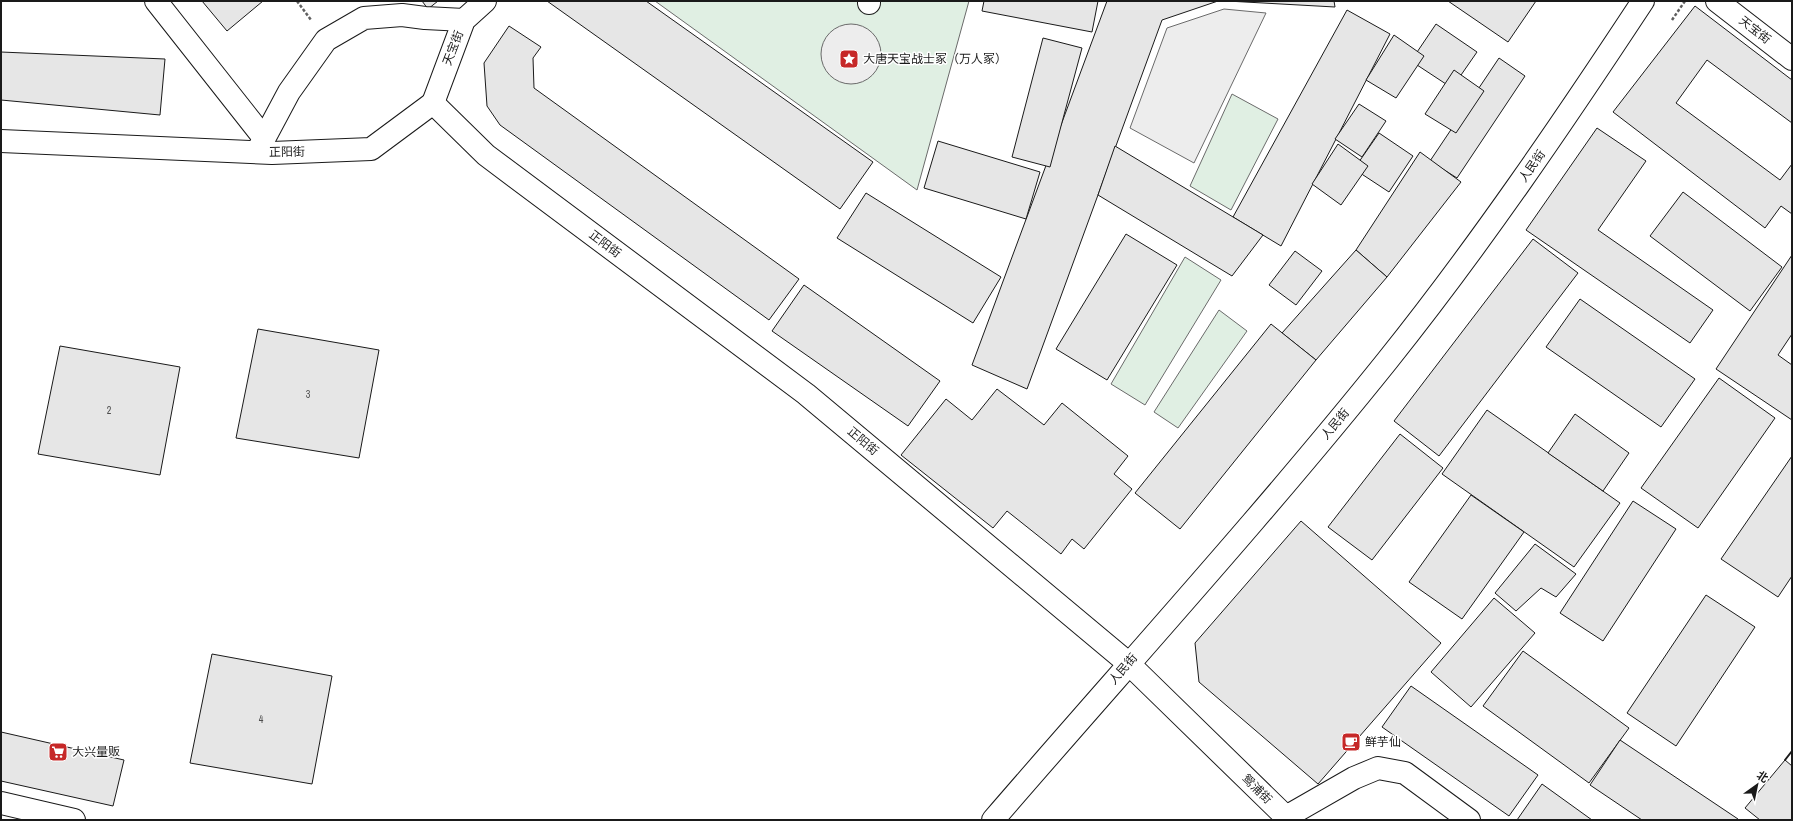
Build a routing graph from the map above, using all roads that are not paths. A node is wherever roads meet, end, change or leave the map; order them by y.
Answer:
1 (156, 1) edge
2 (411, 1) edge
3 (485, 1) edge
4 (1643, 1) edge
5 (1717, 1) edge
6 (425, 18) junction
7 (464, 20) junction
8 (1792, 59) edge
9 (433, 103) junction
10 (1, 141) edge
11 (260, 145) junction
12 (1128, 663) junction
13 (1, 803) edge
14 (1286, 819) edge
15 (74, 820) edge
16 (993, 820) edge
17 (1469, 820) edge

1 - 11 street
2 - 6 street
3 - 7 street, 天宝街
4 - 12 street, 人民街
5 - 8 street, 天宝街
6 - 7 street
6 - 11 street
7 - 9 street, 天宝街
9 - 11 street, 正阳街
9 - 12 street, 正阳街
10 - 11 street, 正阳街
12 - 14 street, 鸳浦街
12 - 16 street, 人民街
13 - 15 street
14 - 17 street, 鸳浦街

